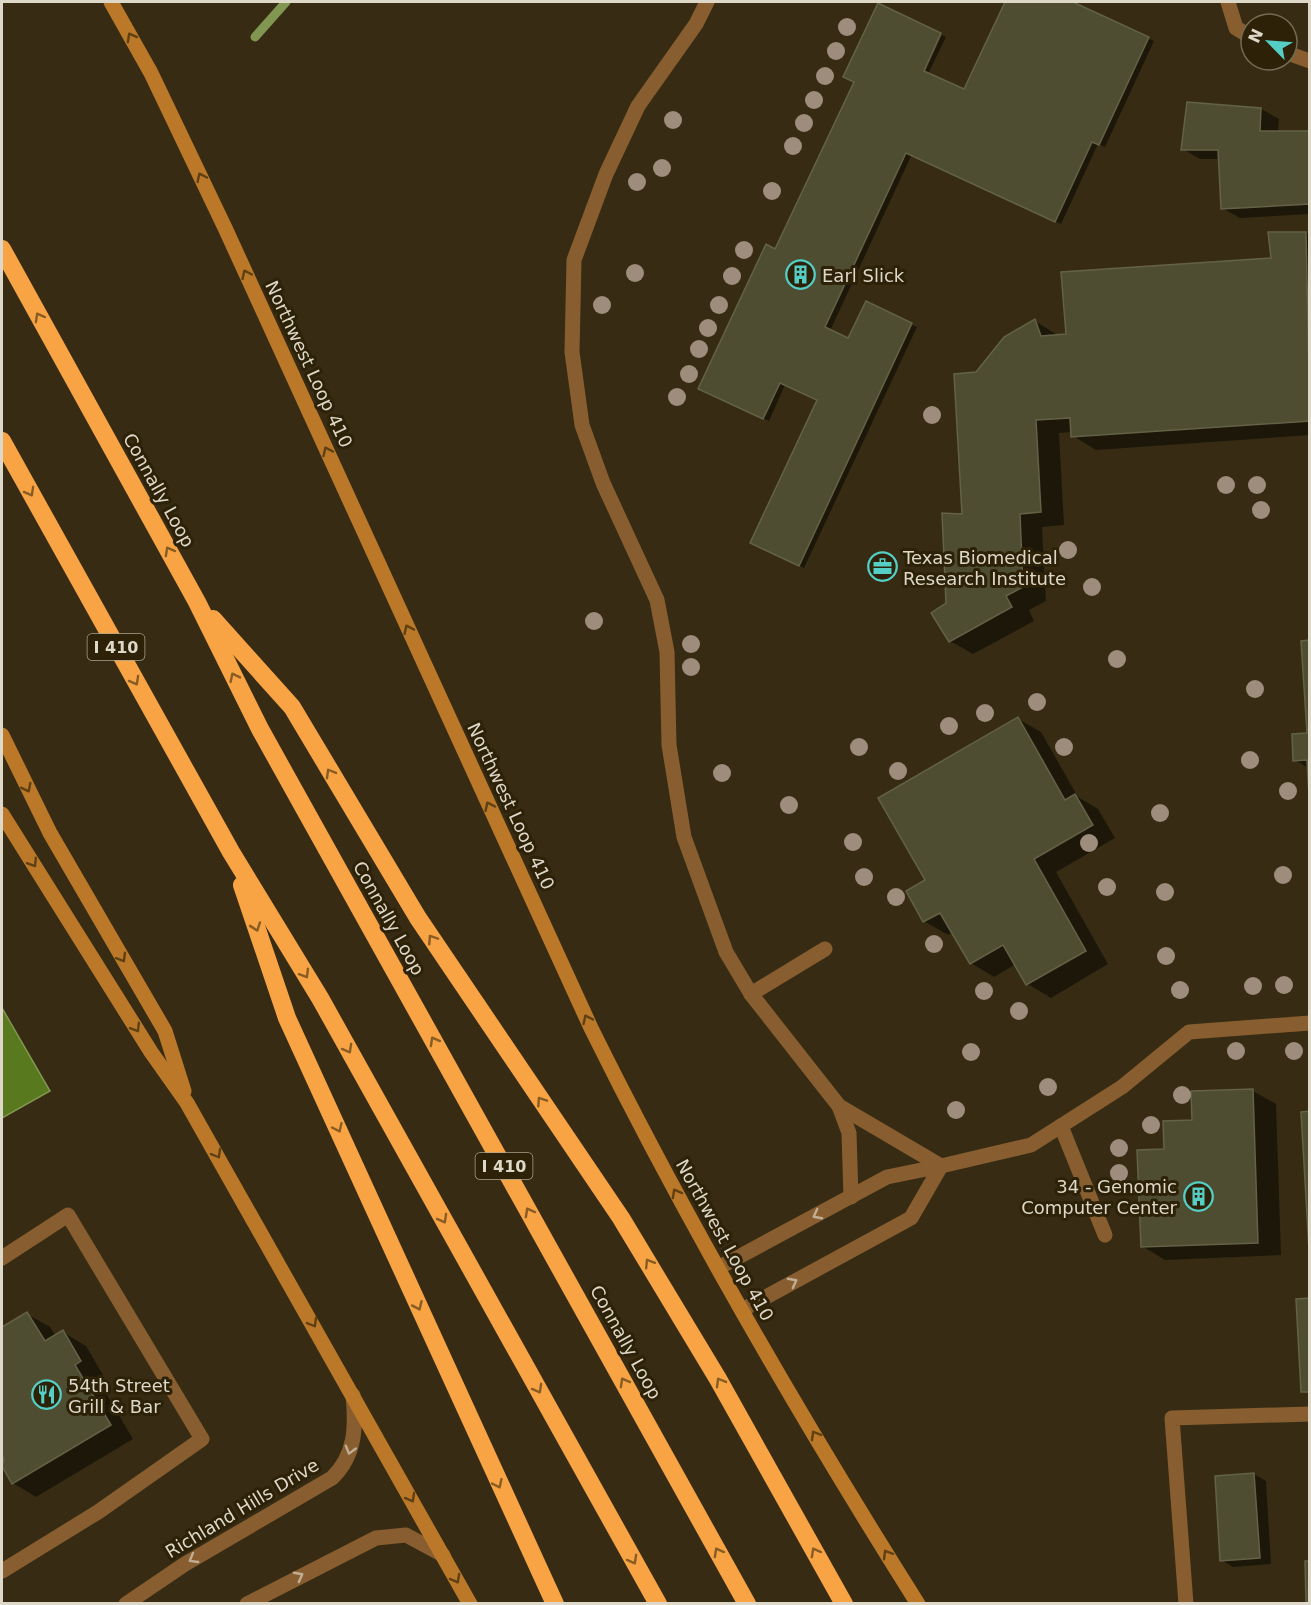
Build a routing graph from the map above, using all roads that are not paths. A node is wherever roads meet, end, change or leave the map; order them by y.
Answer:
1 (111, 2) edge
2 (707, 2) edge
3 (1228, 2) edge
4 (1239, 30) edge
5 (2, 249) edge
6 (2, 441) edge
7 (197, 602) junction
8 (2, 735) edge
9 (2, 814) edge
10 (231, 852) junction
11 (825, 949) dead end
12 (751, 994) junction
13 (1310, 1023) edge
14 (188, 1103) junction
15 (839, 1106) junction
16 (1061, 1126) junction
17 (941, 1166) junction
18 (851, 1197) junction
19 (1105, 1235) dead end
20 (2, 1258) edge
21 (718, 1268) junction
22 (742, 1310) junction
23 (353, 1392) junction
24 (1310, 1414) edge
25 (443, 1556) junction
26 (2, 1571) edge
27 (126, 1604) edge
28 (248, 1604) edge
29 (470, 1604) edge
30 (555, 1604) edge
31 (658, 1604) edge
32 (747, 1604) edge
33 (844, 1604) edge
34 (918, 1604) edge
35 (1186, 1604) edge

21 -> 1 main road, Northwest Loop 410
2 - 12 street
3 - 4 street
7 -> 5 highway, Connally Loop / I 410
6 -> 10 highway, I 410
32 -> 7 highway, Connally Loop / I 410
33 -> 7 highway
8 -> 14 main road
9 -> 14 main road
10 -> 30 highway
10 -> 31 highway, I 410
11 - 12 street
12 - 15 street
13 - 16 street
14 -> 23 main road
15 - 17 street
15 - 18 street
16 - 17 street
16 - 19 street
17 - 18 street
22 -> 17 street
18 -> 21 street
20 - 26 street
21 - 22 main road, Northwest Loop 410
34 -> 22 main road, Northwest Loop 410
23 -> 25 main road
23 -> 27 street, Richland Hills Drive
24 - 35 street
28 -> 25 street
25 -> 29 main road

